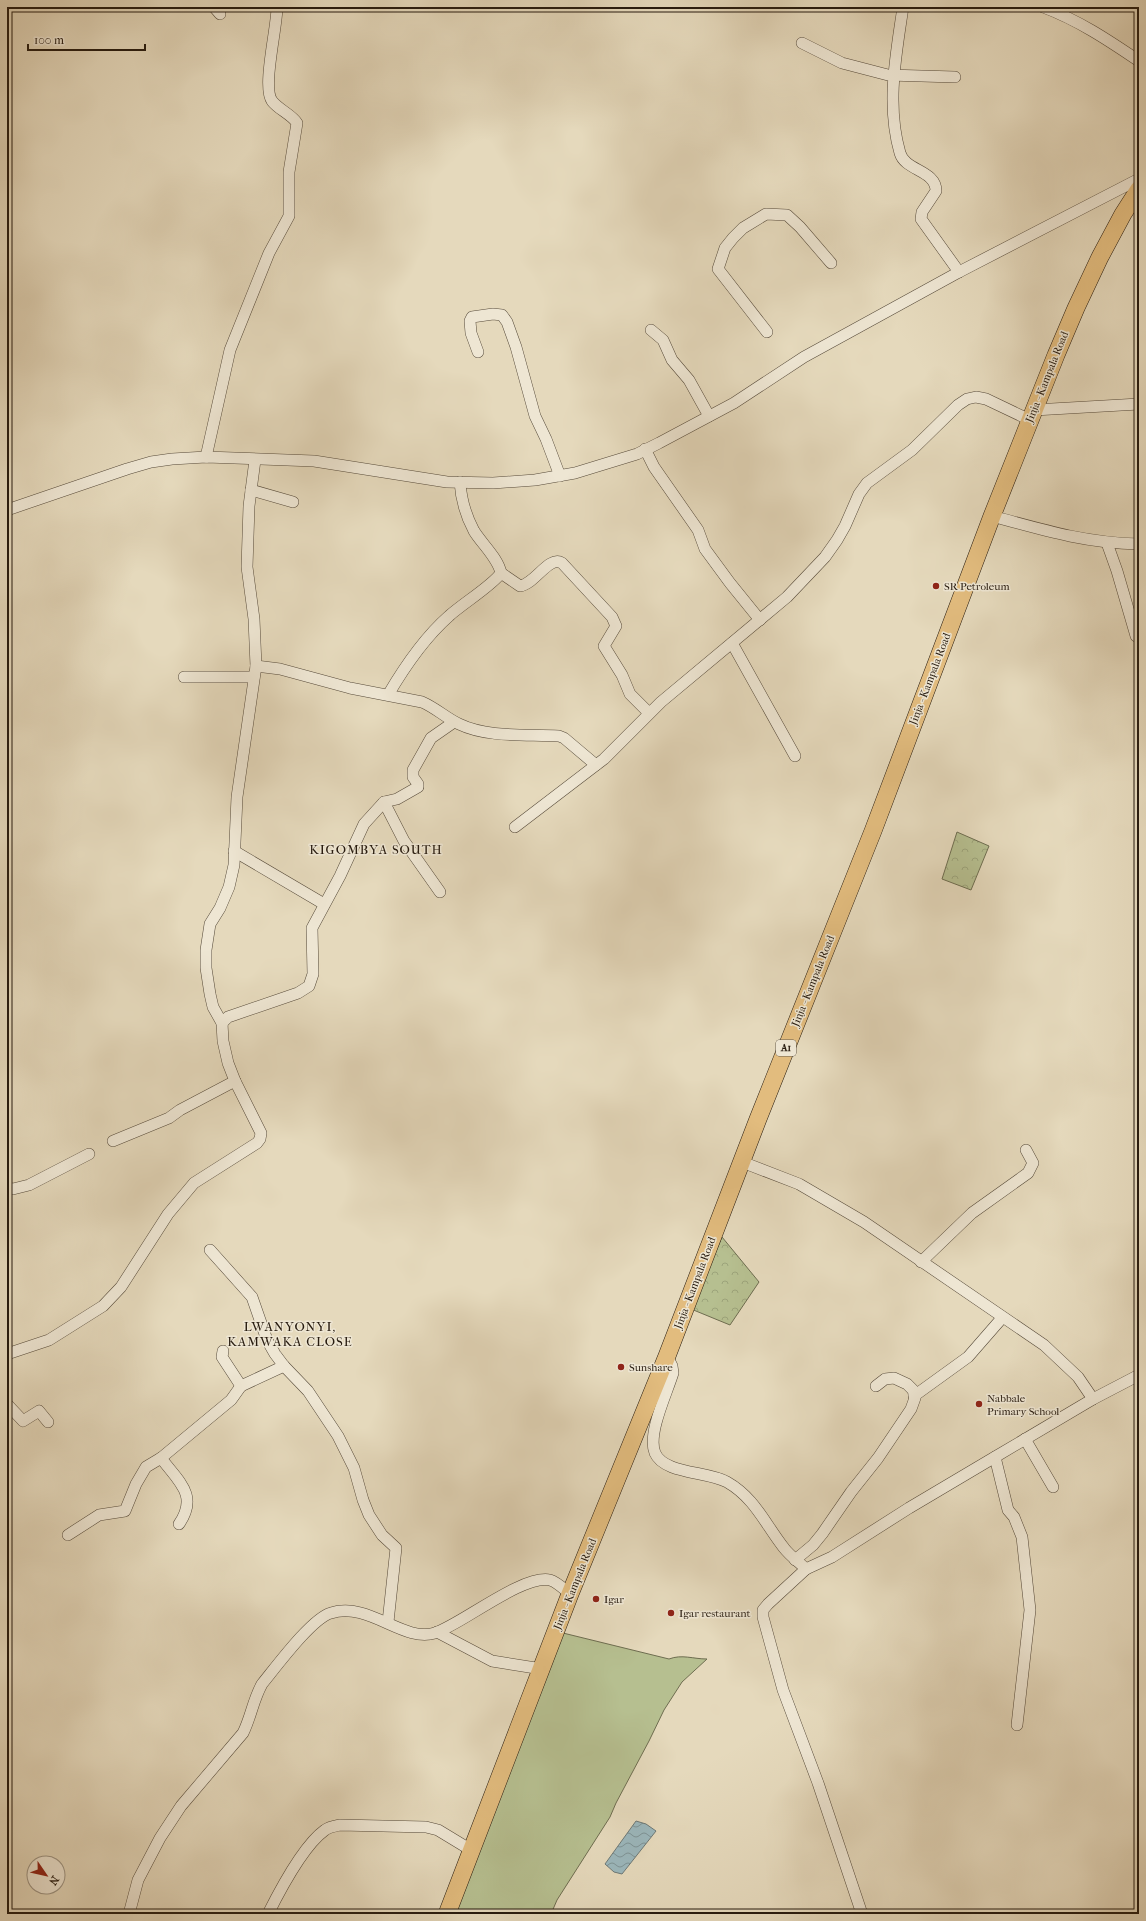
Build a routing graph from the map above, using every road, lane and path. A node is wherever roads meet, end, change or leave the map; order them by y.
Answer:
1 (277, 7) edge
2 (903, 7) edge
3 (1043, 7) edge
4 (802, 43) dead end
5 (1139, 61) edge
6 (894, 76) junction
7 (955, 77) dead end
8 (1139, 178) edge
9 (1139, 189) edge
10 (831, 263) dead end
11 (959, 272) junction
12 (651, 330) dead end
13 (767, 332) dead end
14 (478, 352) dead end
15 (1139, 404) edge
16 (1032, 415) junction
17 (709, 416) junction
18 (645, 449) junction
19 (206, 457) junction
20 (255, 460) junction
21 (560, 476) junction
22 (460, 482) junction
23 (251, 490) junction
24 (292, 502) dead end
25 (7, 510) edge
26 (992, 516) junction
27 (1107, 543) junction
28 (1139, 544) edge
29 (501, 573) junction
30 (760, 620) junction
31 (1139, 638) edge
32 (732, 643) junction
33 (256, 666) junction
34 (184, 677) dead end
35 (254, 677) junction
36 (388, 695) junction
37 (649, 713) junction
38 (454, 722) junction
39 (795, 756) dead end
40 (596, 764) junction
41 (384, 802) junction
42 (515, 827) dead end
43 (234, 851) junction
44 (440, 892) dead end
45 (324, 904) junction
46 (222, 1023) junction
47 (235, 1081) junction
48 (113, 1141) dead end
49 (1026, 1150) dead end
50 (89, 1154) dead end
51 (742, 1162) junction
52 (7, 1188) edge
53 (210, 1250) dead end
54 (921, 1262) junction
55 (1002, 1318) junction
56 (223, 1351) dead end
57 (7, 1354) edge
58 (667, 1356) junction
59 (284, 1366) junction
60 (1138, 1377) edge
61 (240, 1386) junction
62 (876, 1386) dead end
63 (914, 1396) junction
64 (1093, 1399) junction
65 (7, 1404) edge
66 (48, 1422) dead end
67 (1025, 1439) junction
68 (995, 1457) junction
69 (161, 1458) junction
70 (1053, 1487) dead end
71 (179, 1524) dead end
72 (68, 1535) dead end
73 (796, 1560) junction
74 (806, 1568) junction
75 (570, 1594) junction
76 (388, 1622) junction
77 (437, 1632) junction
78 (542, 1669) junction
79 (1017, 1725) dead end
80 (471, 1850) junction
81 (130, 1914) edge
82 (268, 1914) edge
83 (447, 1914) edge
84 (862, 1914) edge

1 - 19 street
2 - 6 street
3 - 5 street
4 - 6 street
6 - 7 street
6 - 11 street
8 - 11 street
9 - 16 highway, Jinja - Kampala Road / A1
10 - 13 street
11 - 17 street
12 - 17 street
14 - 21 street
15 - 16 street
16 - 26 highway, Jinja - Kampala Road / A1
16 - 30 street
17 - 18 street
18 - 21 street
18 - 30 street
19 - 20 street
19 - 25 street
20 - 22 street
20 - 23 street
21 - 22 street
22 - 29 street
23 - 24 street
23 - 33 street
26 - 27 street
26 - 51 highway, Jinja - Kampala Road / A1
27 - 28 street
27 - 31 street
29 - 36 street
29 - 37 street
30 - 32 street
32 - 37 street
32 - 39 street
33 - 35 street
33 - 36 street
34 - 35 street
35 - 43 street
36 - 38 street
37 - 40 street
38 - 40 street
38 - 41 street
40 - 42 street
41 - 44 street
41 - 45 street
43 - 45 street
43 - 46 street
45 - 46 street
46 - 47 street
47 - 48 street
47 - 57 street
49 - 54 street
50 - 52 street
51 - 54 street
51 - 58 highway, Jinja - Kampala Road / A1
53 - 59 street
54 - 55 street
55 - 63 street
55 - 64 street
56 - 61 street
58 - 73 street
58 - 75 highway, Jinja - Kampala Road / A1
59 - 61 street
59 - 76 street
60 - 64 street
61 - 69 street
62 - 63 street
63 - 73 street
64 - 67 street
65 - 66 street
67 - 68 street
67 - 70 street
68 - 74 street
68 - 79 street
69 - 71 street
69 - 72 street
73 - 74 street
74 - 84 street
75 - 77 street
75 - 78 highway, Jinja - Kampala Road / A1
76 - 77 street
76 - 81 street
77 - 78 street
78 - 80 highway, Jinja - Kampala Road / A1
80 - 82 street
80 - 83 highway, Jinja - Kampala Road / A1

